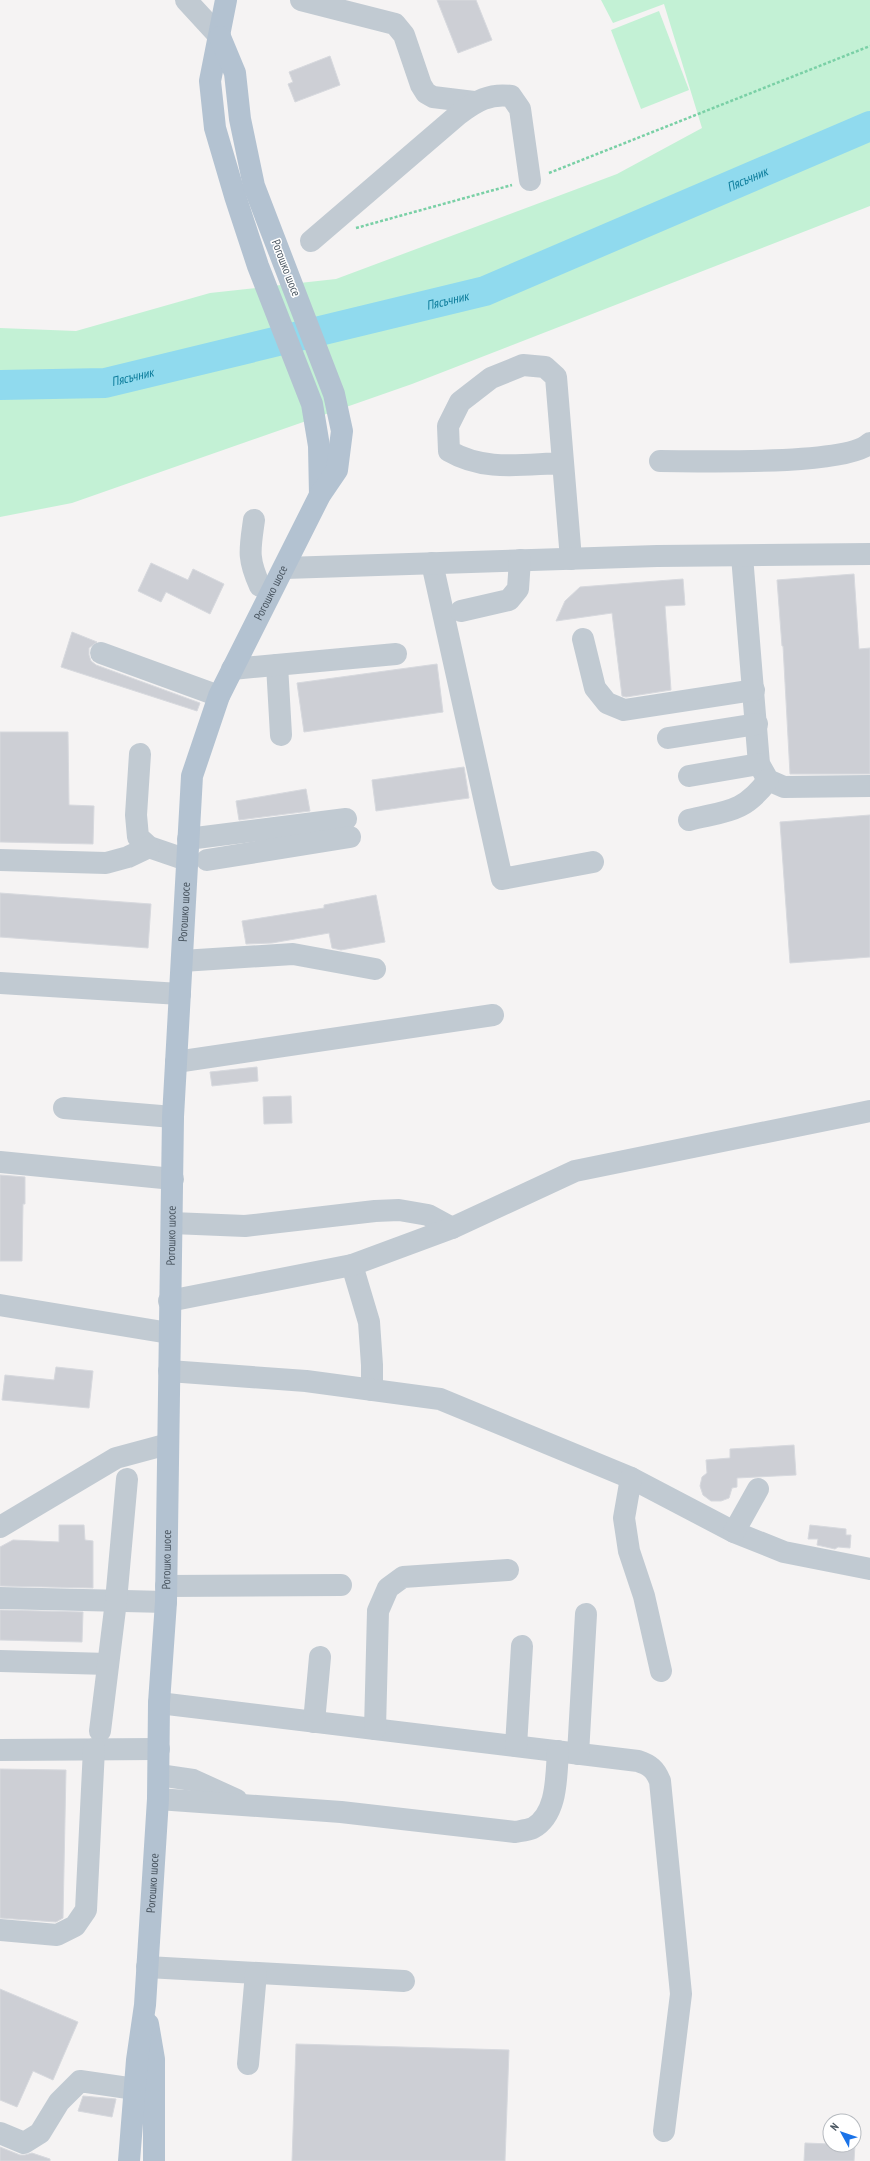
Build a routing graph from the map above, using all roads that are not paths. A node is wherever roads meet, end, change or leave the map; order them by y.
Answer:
1 (186, 0) edge
2 (226, 0) edge
3 (301, 0) edge
4 (220, 37) junction
5 (474, 102) junction
6 (530, 180) road end
7 (311, 241) dead end
8 (870, 443) edge
9 (660, 461) dead end
10 (563, 463) junction
11 (320, 495) junction
12 (254, 520) dead end
13 (870, 554) edge
14 (742, 556) junction
15 (571, 559) junction
16 (520, 560) junction
17 (432, 563) junction
18 (285, 568) junction
19 (260, 586) dead end
20 (461, 611) dead end
21 (583, 639) dead end
22 (101, 653) dead end
23 (396, 654) dead end
24 (278, 665) junction
25 (232, 669) junction
26 (754, 690) junction
27 (219, 696) junction
28 (756, 724) junction
29 (281, 735) dead end
30 (668, 738) dead end
31 (140, 754) dead end
32 (764, 772) junction
33 (689, 776) dead end
34 (870, 786) edge
35 (689, 820) dead end
36 (348, 828) dead end
37 (149, 847) junction
38 (194, 853) junction
39 (0, 860) edge
40 (593, 862) dead end
41 (182, 961) junction
42 (375, 969) dead end
43 (0, 983) edge
44 (180, 994) junction
45 (493, 1015) dead end
46 (176, 1062) junction
47 (64, 1108) dead end
48 (870, 1111) edge
49 (173, 1117) junction
50 (0, 1162) edge
51 (173, 1179) junction
52 (172, 1223) junction
53 (452, 1228) junction
54 (352, 1264) junction
55 (170, 1301) junction
56 (0, 1305) edge
57 (169, 1333) junction
58 (169, 1371) junction
59 (372, 1390) junction
60 (168, 1444) junction
61 (631, 1478) junction
62 (127, 1479) dead end
63 (758, 1489) dead end
64 (0, 1528) edge
65 (734, 1532) junction
66 (870, 1569) edge
67 (508, 1570) dead end
68 (341, 1585) dead end
69 (166, 1594) junction
70 (0, 1598) edge
71 (116, 1601) junction
72 (586, 1614) dead end
73 (522, 1646) dead end
74 (320, 1657) dead end
75 (0, 1661) edge
76 (108, 1664) junction
77 (661, 1672) dead end
78 (159, 1703) junction
79 (314, 1722) junction
80 (375, 1729) junction
81 (97, 1740) junction
82 (516, 1746) junction
83 (160, 1749) junction
84 (0, 1750) edge
85 (568, 1752) junction
86 (159, 1775) junction
87 (158, 1799) junction
88 (246, 1805) junction
89 (0, 1930) edge
90 (147, 1967) junction
91 (256, 1973) junction
92 (404, 1981) dead end
93 (145, 2005) junction
94 (248, 2064) dead end
95 (135, 2089) junction
96 (0, 2132) edge
97 (664, 2132) dead end
98 (129, 2161) edge
99 (154, 2161) edge

1 - 4 street
2 - 4 main road, Рогошко шосе
3 - 5 street
4 - 11 main road, Рогошко шосе
4 - 11 main road, Рогошко шосе
5 - 6 street
5 - 7 street
8 - 9 street
10 - 10 street
10 - 15 street
11 - 18 main road, Рогошко шосе
12 - 19 street
13 - 14 street
14 - 15 street
14 - 26 street
15 - 16 street
16 - 17 street
16 - 20 street
17 - 18 street
17 - 40 street
18 - 25 main road, Рогошко шосе
21 - 26 street
22 - 27 street
23 - 24 street
24 - 25 street
24 - 29 street
25 - 27 main road, Рогошко шосе
26 - 28 street
27 - 38 main road, Рогошко шосе
28 - 30 street
28 - 32 street
31 - 37 street
32 - 33 street
32 - 34 street
32 - 35 street
36 - 38 street
37 - 38 street
37 - 39 street
38 - 41 main road, Рогошко шосе
41 - 42 street
41 - 44 main road, Рогошко шосе
43 - 44 street
44 - 46 main road, Рогошко шосе
45 - 46 street
46 - 49 main road, Рогошко шосе
47 - 49 street
48 - 53 street
49 - 51 main road, Рогошко шосе
50 - 51 street
51 - 52 main road, Рогошко шосе
52 - 53 street
52 - 55 main road, Рогошко шосе
53 - 54 street
54 - 55 street
54 - 59 street
55 - 57 main road, Рогошко шосе
56 - 57 street
57 - 58 main road, Рогошко шосе
58 - 59 street
58 - 60 main road, Рогошко шосе
59 - 61 street
60 - 64 street
60 - 69 main road, Рогошко шосе
61 - 65 street
61 - 77 street
62 - 71 street
63 - 65 street
65 - 66 street
67 - 80 street
68 - 69 street
69 - 71 street
69 - 78 main road, Рогошко шосе
70 - 71 street
71 - 76 street
72 - 85 street
73 - 82 street
74 - 79 street
75 - 76 street
76 - 81 street
78 - 79 street
78 - 83 main road, Рогошко шосе
79 - 80 street
80 - 82 street
81 - 83 street
81 - 84 street
81 - 89 street
82 - 85 street
83 - 86 main road, Рогошко шосе
85 - 88 street
85 - 97 street
86 - 87 main road, Рогошко шосе
86 - 88 street
87 - 88 street
87 - 90 main road, Рогошко шосе
90 - 91 street
90 - 93 main road, Рогошко шосе
91 - 92 street
91 - 94 street
93 - 95 main road, Рогошко шосе
93 - 99 main road, Рогошко шосе
95 - 96 street
95 - 98 main road, Рогошко шосе

